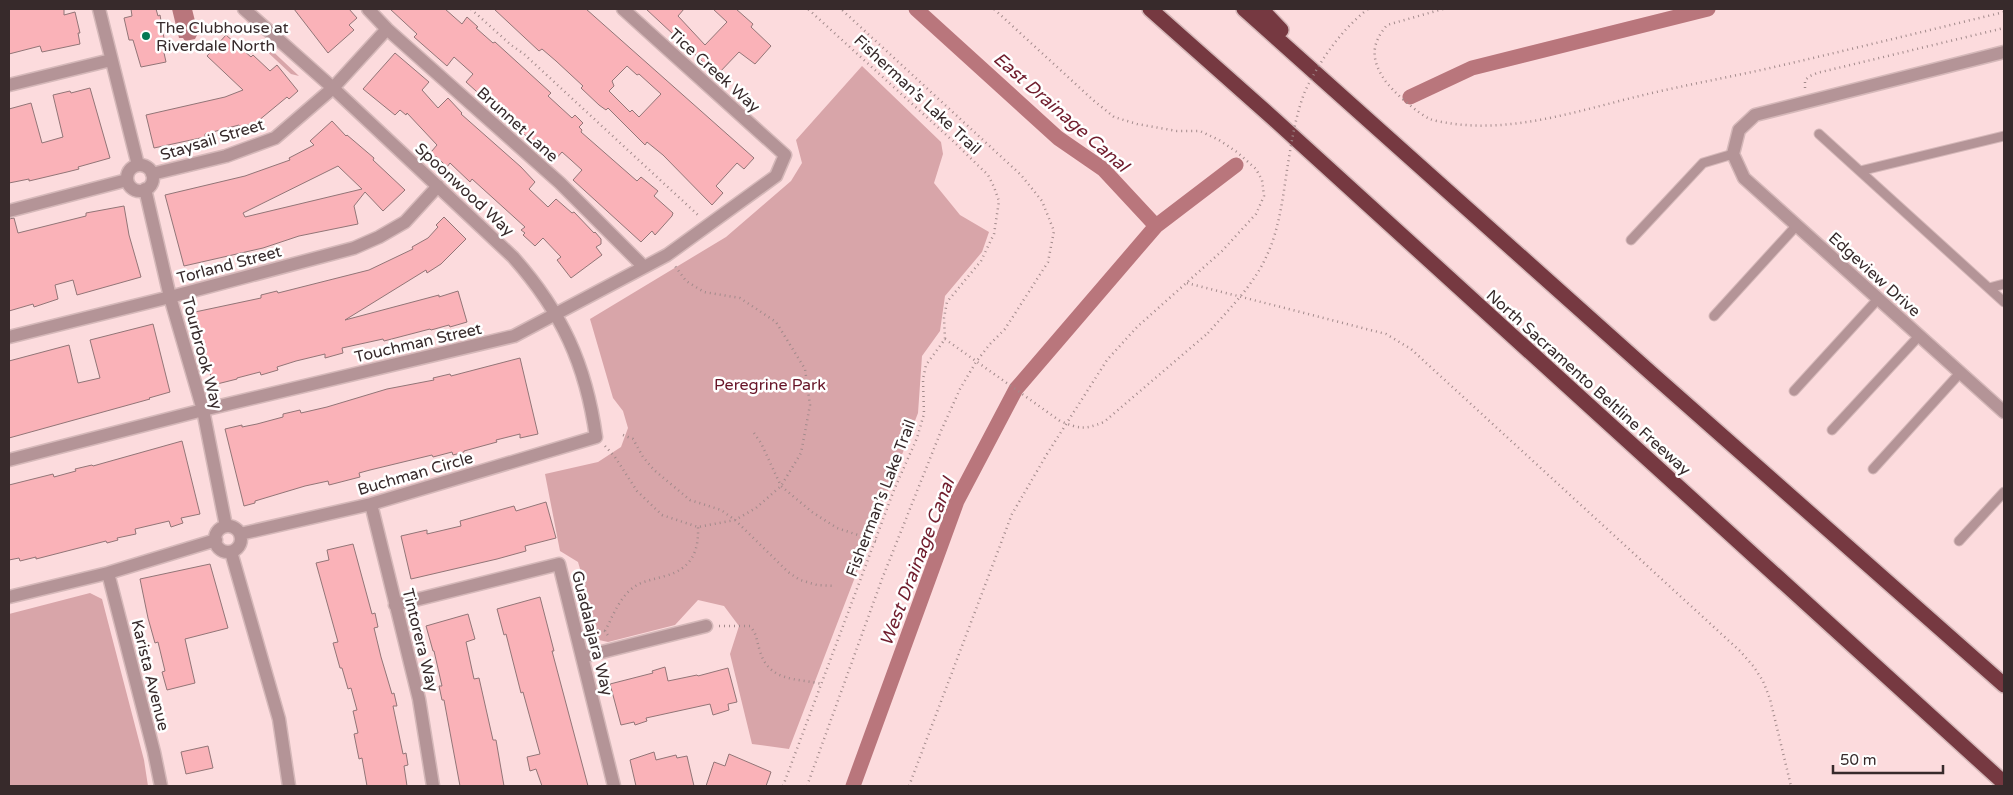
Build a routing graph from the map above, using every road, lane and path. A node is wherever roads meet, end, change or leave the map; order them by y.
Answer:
1 (99, 9) edge
2 (244, 9) edge
3 (368, 9) edge
4 (471, 9) edge
5 (623, 9) edge
6 (808, 9) edge
7 (841, 9) edge
8 (994, 9) edge
9 (1150, 9) edge
10 (1244, 9) edge
11 (1261, 9) edge
12 (1368, 9) edge
13 (1443, 9) edge
14 (2004, 12) edge
15 (2004, 28) edge
16 (387, 29) junction
17 (2004, 52) edge
18 (111, 60) junction
19 (9, 85) edge
20 (333, 88) junction
21 (1808, 102) junction
22 (1352, 105) junction
23 (1820, 134) dead end
24 (2004, 136) edge
25 (1733, 154) junction
26 (785, 155) joint
27 (138, 165) junction
28 (1860, 171) junction
29 (152, 174) junction
30 (127, 180) junction
31 (438, 186) junction
32 (145, 190) junction
33 (9, 211) edge
34 (703, 220) dead end
35 (1797, 226) junction
36 (1631, 240) dead end
37 (667, 255) junction
38 (643, 266) junction
39 (1186, 283) junction
40 (2004, 284) edge
41 (1989, 288) junction
42 (170, 297) junction
43 (1878, 299) junction
44 (2004, 302) edge
45 (557, 315) junction
46 (1714, 316) dead end
47 (1920, 336) junction
48 (9, 337) edge
49 (945, 339) junction
50 (976, 362) junction
51 (1960, 373) junction
52 (1794, 391) dead end
53 (203, 410) junction
54 (2004, 412) edge
55 (1066, 423) junction
56 (1832, 430) dead end
57 (754, 433) dead end
58 (623, 435) dead end
59 (596, 437) junction
60 (9, 460) edge
61 (1873, 469) dead end
62 (781, 486) junction
63 (2004, 492) edge
64 (371, 504) junction
65 (735, 520) junction
66 (226, 526) junction
67 (698, 527) junction
68 (240, 534) junction
69 (216, 540) junction
70 (876, 541) junction
71 (1959, 541) dead end
72 (231, 552) junction
73 (108, 573) junction
74 (835, 586) dead end
75 (9, 597) edge
76 (396, 605) junction
77 (706, 626) joint
78 (605, 630) junction
79 (587, 632) dead end
80 (610, 638) dead end
81 (582, 657) junction
82 (822, 684) junction
83 (2004, 685) edge
84 (2004, 783) edge
85 (161, 786) edge
86 (289, 786) edge
87 (434, 786) edge
88 (614, 786) edge
89 (783, 786) edge
90 (807, 786) edge
91 (909, 786) edge
92 (1791, 786) edge

1 - 18 street
2 - 20 street, Spoonwood Way
3 - 16 street, Brunnet Lane
4 - 34 path
5 - 26 street, Tice Creek Way
6 - 49 path, Fisherman’s Lake Trail
7 - 50 path
8 - 39 path
9 - 84 highway, North Sacramento Beltline Freeway
10 - 22 highway
11 - 22 highway
12 - 55 path, bridge
13 - 14 path
15 - 21 path
16 - 20 street, Staysail Street
16 - 38 street, Brunnet Lane
17 - 21 street
18 - 19 street
18 - 27 street
20 - 29 street, Staysail Street
20 - 31 street, Spoonwood Way
21 - 25 street
22 - 83 highway
23 - 28 lane
24 - 28 lane
25 - 35 street, Edgeview Drive
25 - 36 lane
26 - 37 street, Touchman Street
27 - 29 street
27 - 30 street
28 - 41 lane
29 - 32 street
30 - 32 street
30 - 33 street
31 - 42 street, Torland Street
31 - 45 street, Spoonwood Way
32 - 42 street, Tourbrook Way
35 - 43 street, Edgeview Drive
35 - 46 lane
37 - 38 street, Touchman Street
37 - 62 path
38 - 45 street, Touchman Street
39 - 55 path
39 - 92 path
40 - 41 lane
41 - 44 lane
42 - 48 street, Torland Street
42 - 53 street, Tourbrook Way
43 - 47 street, Edgeview Drive
43 - 52 lane
45 - 53 street, Touchman Street
45 - 59 street, Spoonwood Way
47 - 51 street, Edgeview Drive
47 - 56 lane
49 - 50 path
49 - 70 path, Fisherman’s Lake Trail
50 - 55 path
50 - 90 path
51 - 54 street, Edgeview Drive
51 - 61 lane
53 - 60 street, Touchman Street
53 - 66 street, Tourbrook Way
55 - 91 path
57 - 62 path
58 - 65 path
59 - 64 street, Buchman Circle
59 - 67 path
62 - 65 path
62 - 70 path
63 - 71 lane
64 - 68 street, Buchman Circle
64 - 76 street, Tintorera Way
65 - 67 path
65 - 74 path
66 - 68 street
66 - 69 street
67 - 78 path
68 - 72 street
69 - 72 street
69 - 73 street
70 - 82 path, Fisherman’s Lake Trail
72 - 86 street
73 - 75 street
73 - 85 street, Karista Avenue
76 - 81 street, Guadalajara Way
76 - 87 street, Tintorera Way
77 - 81 street
77 - 82 path
78 - 79 path
78 - 80 path
81 - 88 street, Guadalajara Way
82 - 89 path, Fisherman’s Lake Trail

